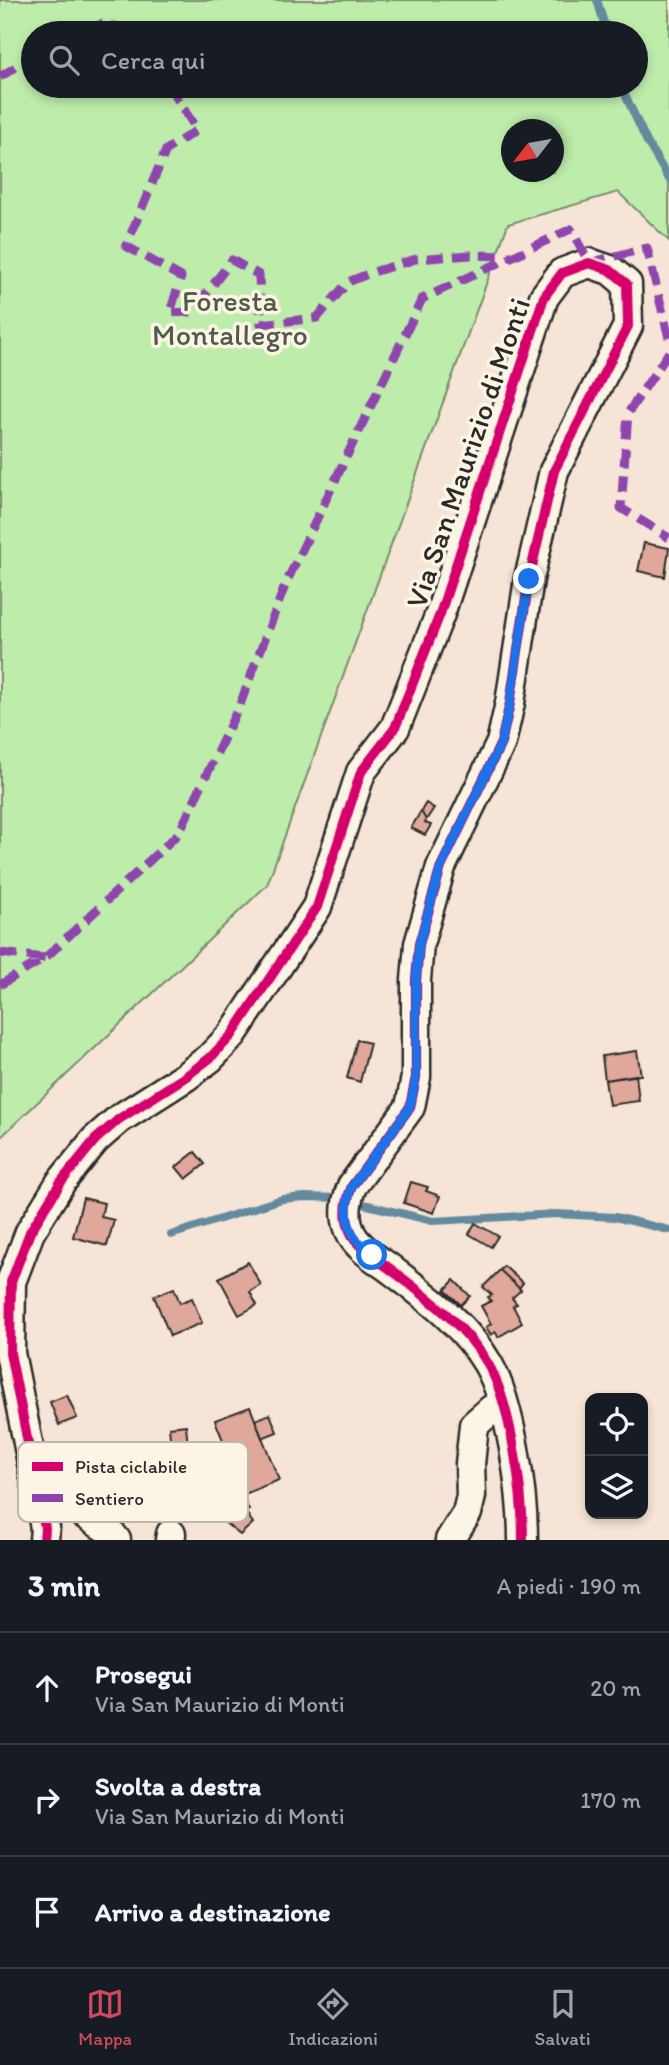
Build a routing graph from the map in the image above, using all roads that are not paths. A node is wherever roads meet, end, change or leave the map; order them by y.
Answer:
1 (503, 1405) junction
2 (28, 1442) edge
3 (44, 1522) edge
4 (97, 1522) edge
5 (44, 1540) edge
6 (116, 1540) edge
7 (450, 1540) edge
8 (523, 1540) edge

1 - 2 street, Via San Maurizio di Monti
1 - 7 street
1 - 8 street, Via San Maurizio di Monti
3 - 5 street, Via San Maurizio di Monti
4 - 6 street

